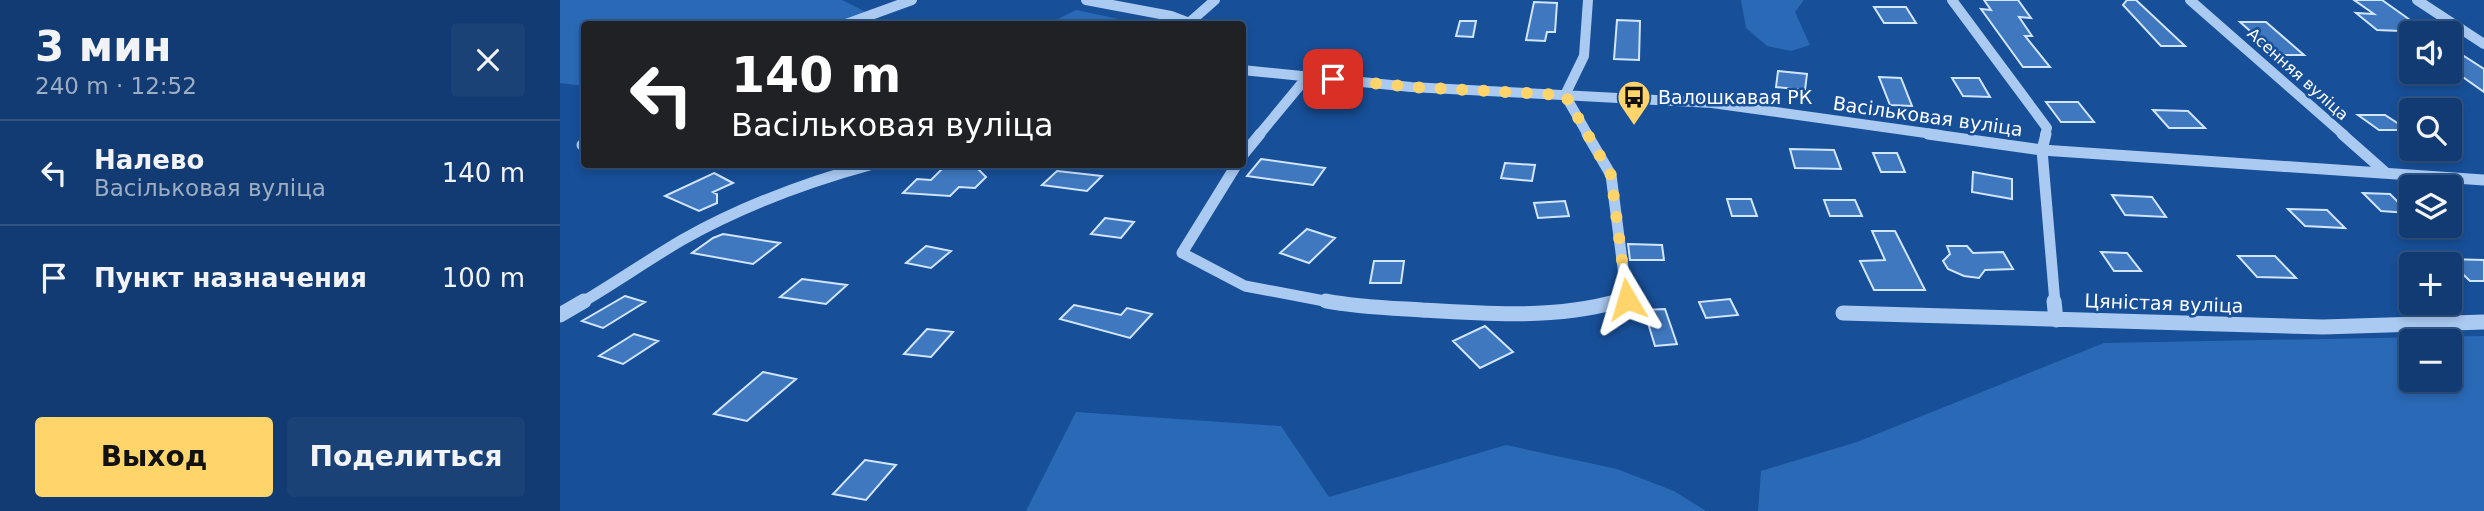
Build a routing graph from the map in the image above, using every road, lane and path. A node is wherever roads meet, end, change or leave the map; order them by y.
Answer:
1 (912, 0) edge
2 (1087, 0) edge
3 (1215, 0) edge
4 (1588, 0) edge
5 (1952, 0) edge
6 (2190, 0) edge
7 (2417, 0) edge
8 (854, 21) edge
9 (1185, 21) edge
10 (1193, 21) edge
11 (2484, 44) edge
12 (1246, 70) edge
13 (1307, 77) junction
14 (1565, 95) junction
15 (2042, 150) junction
16 (1246, 151) edge
17 (860, 168) edge
18 (1235, 168) edge
19 (2385, 172) junction
20 (2484, 180) edge
21 (1843, 313) dead end
22 (560, 315) edge
23 (2056, 320) junction
24 (2484, 322) edge

1 - 8 street
2 - 9 street
3 - 10 street
4 - 14 street
5 - 15 street
6 - 19 street, Асенняя вуліца
7 - 11 street
12 - 13 street, Васільковая вуліца
13 - 14 street, Васільковая вуліца
13 - 16 street
14 - 15 street, Васільковая вуліца
14 - 18 street
15 - 19 street, Васільковая вуліца
15 - 23 street
17 - 22 street
19 - 20 street, Васільковая вуліца
21 - 23 street, Цяністая вуліца
23 - 24 street, Цяністая вуліца

